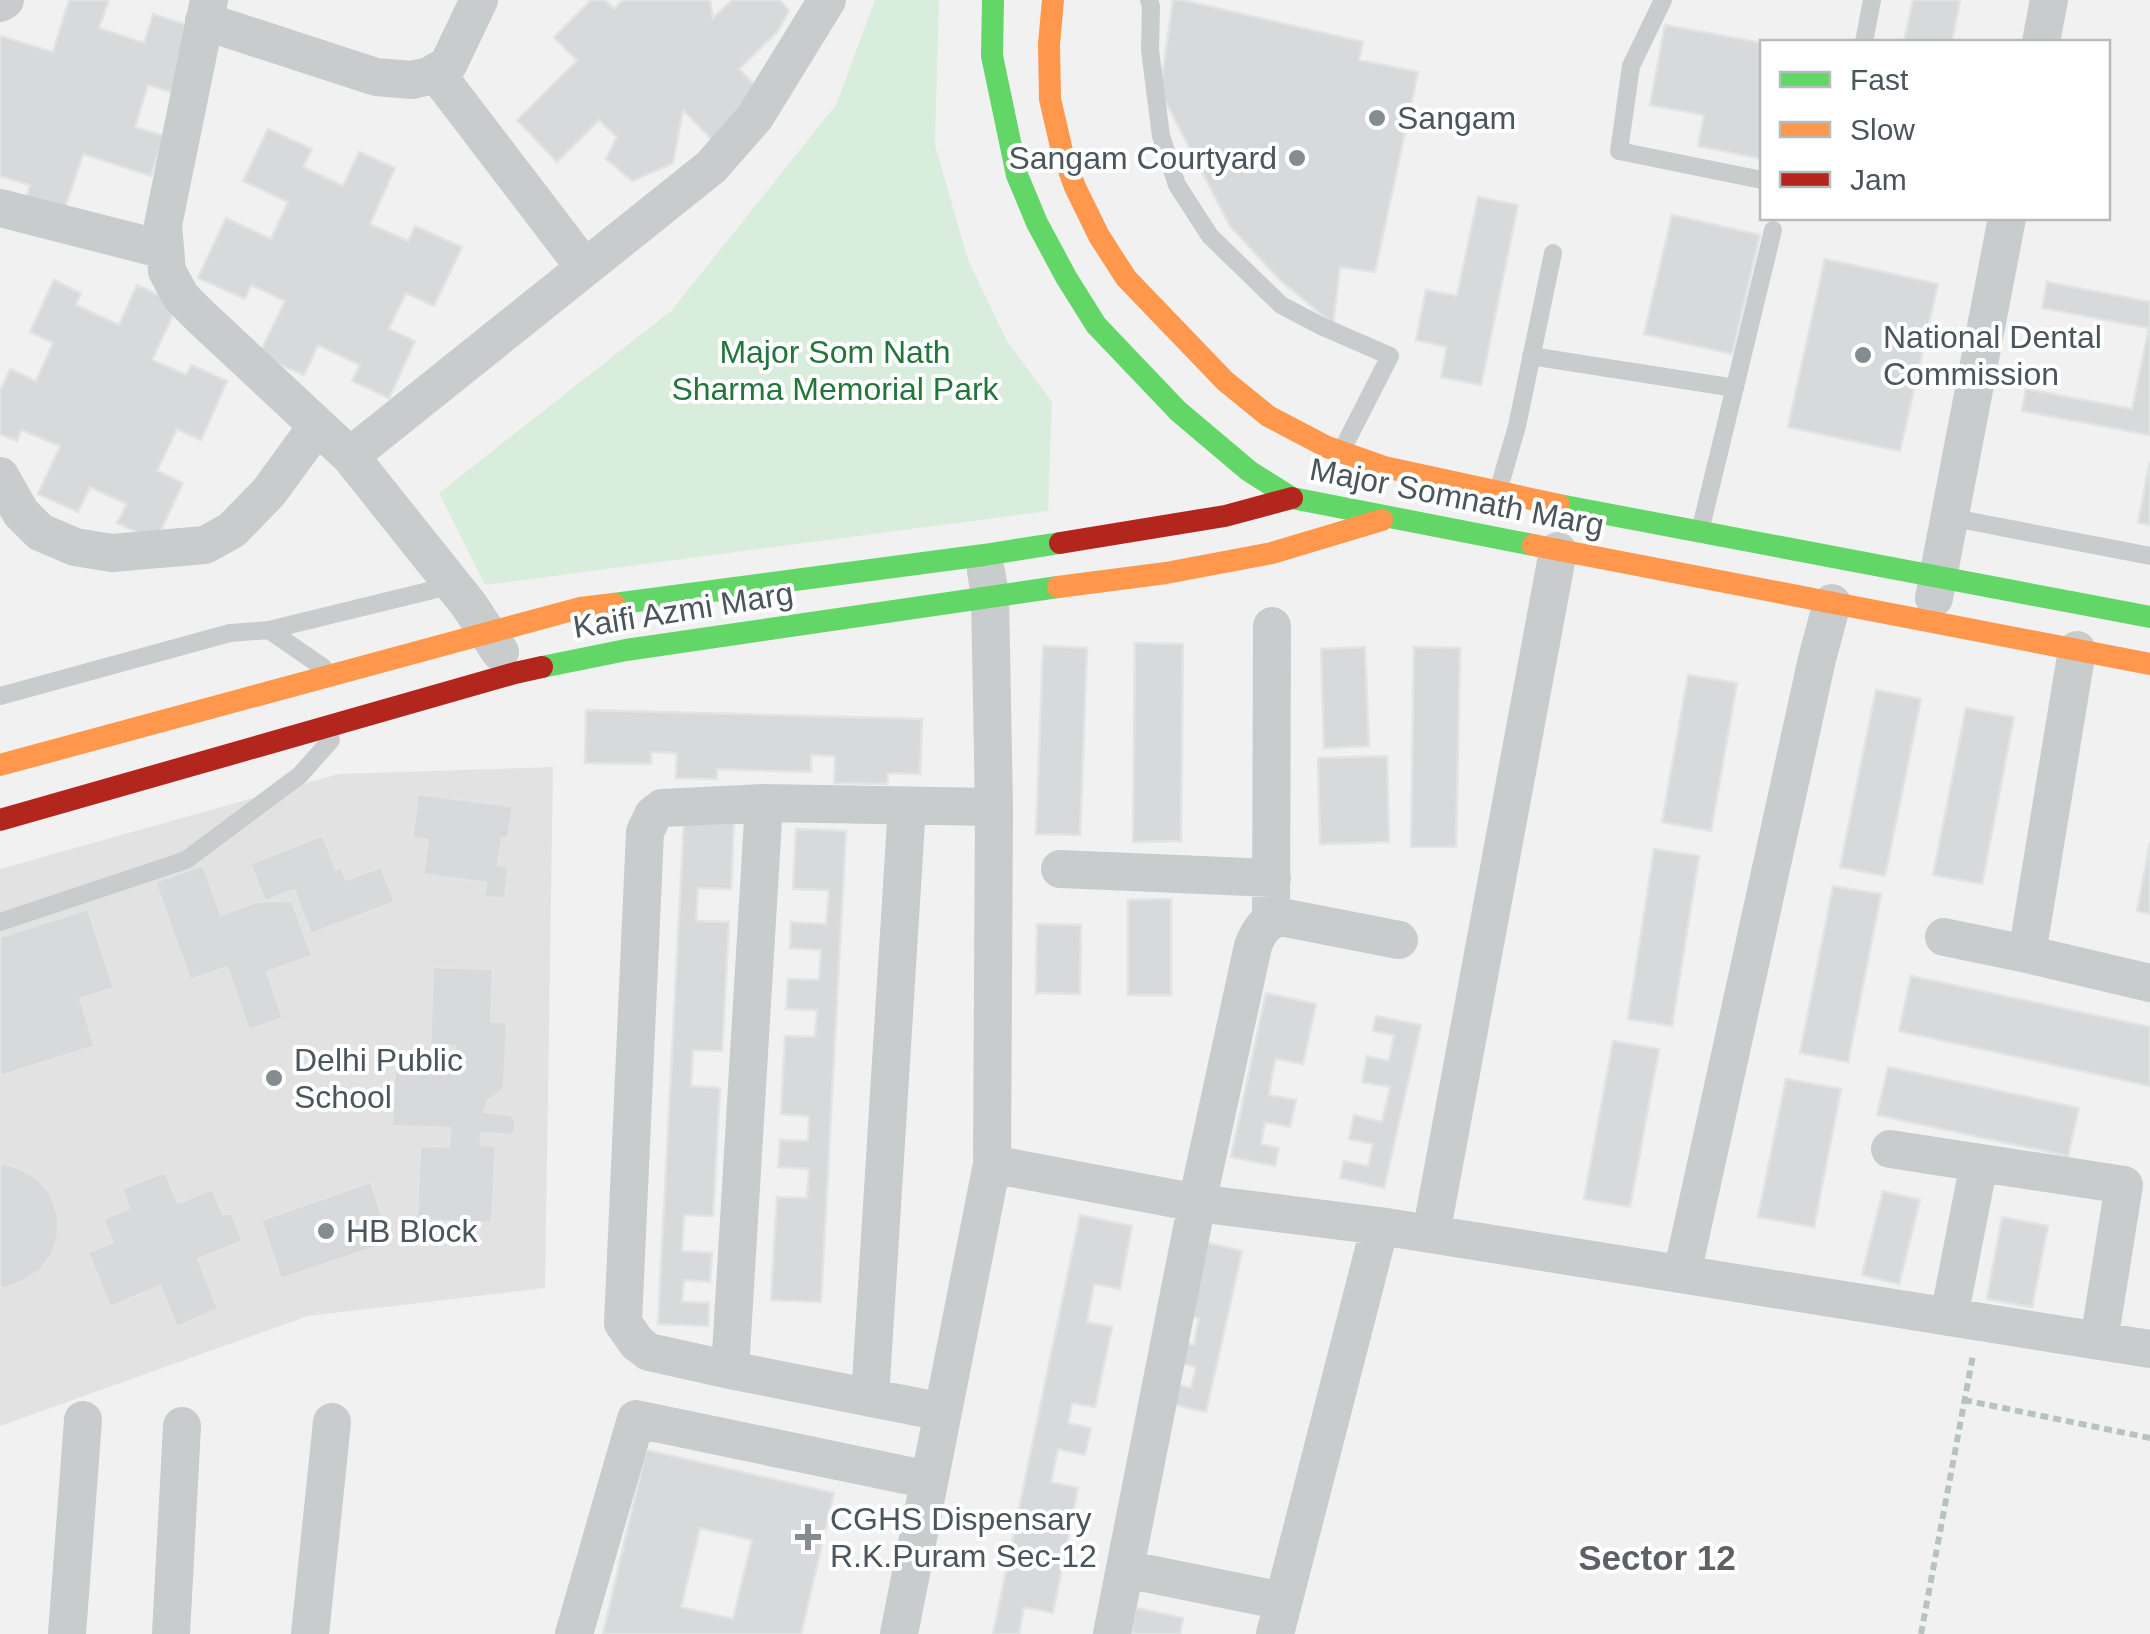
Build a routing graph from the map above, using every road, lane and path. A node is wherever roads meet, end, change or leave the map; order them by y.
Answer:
1 (480, 0) edge
2 (827, 0) edge
3 (992, 0) edge
4 (1053, 0) edge
5 (1148, 0) edge
6 (1662, 0) edge
7 (1872, 0) edge
8 (2049, 0) edge
9 (206, 11) edge
10 (1864, 40) edge
11 (2041, 40) edge
12 (436, 73) junction
13 (1760, 180) edge
14 (0, 208) edge
15 (2007, 220) edge
16 (1774, 230) dead end
17 (165, 250) junction
18 (1553, 252) dead end
19 (585, 268) junction
20 (1532, 356) junction
21 (1735, 388) junction
22 (317, 426) junction
23 (1341, 452) junction
24 (350, 456) junction
25 (0, 476) edge
26 (1498, 493) junction
27 (1292, 498) junction
28 (1949, 517) junction
29 (1388, 518) junction
30 (1700, 532) junction
31 (1558, 551) junction
32 (984, 555) junction
33 (2150, 556) edge
34 (1937, 577) junction
35 (452, 586) junction
36 (990, 596) junction
37 (1832, 603) junction
38 (2150, 617) edge
39 (1930, 620) junction
40 (1272, 626) dead end
41 (268, 630) junction
42 (488, 633) junction
43 (2077, 650) junction
44 (2150, 664) edge
45 (515, 673) junction
46 (0, 696) edge
47 (341, 699) junction
48 (0, 766) edge
49 (764, 804) junction
50 (907, 806) junction
51 (994, 807) junction
52 (0, 820) edge
53 (1060, 870) dead end
54 (1272, 878) junction
55 (1271, 919) junction
56 (0, 922) edge
57 (1944, 937) dead end
58 (1399, 940) dead end
59 (2027, 954) junction
60 (2150, 982) edge
61 (1890, 1150) dead end
62 (1979, 1163) junction
63 (992, 1164) junction
64 (1197, 1203) junction
65 (1380, 1226) junction
66 (1431, 1234) junction
67 (1682, 1274) junction
68 (1964, 1320) junction
69 (2099, 1341) junction
70 (2150, 1350) edge
71 (730, 1370) junction
72 (870, 1398) junction
73 (1964, 1400) junction
74 (943, 1412) junction
75 (83, 1420) dead end
76 (332, 1422) dead end
77 (182, 1426) dead end
78 (2150, 1438) edge
79 (929, 1480) junction
80 (1125, 1569) junction
81 (1279, 1618) edge
82 (67, 1634) edge
83 (171, 1634) edge
84 (310, 1634) edge
85 (574, 1634) edge
86 (899, 1634) edge
87 (1112, 1634) edge
88 (1921, 1634) edge

1 - 12 street
2 - 19 street
3 - 27 street, Major Somnath Marg
4 - 23 street, Major Somnath Marg
5 - 23 lane
6 - 13 lane
7 - 10 lane
8 - 11 street
9 - 12 street
9 - 17 street
12 - 19 street
14 - 17 street
15 - 28 street
16 - 21 lane
17 - 22 street
18 - 20 lane
19 - 24 street
20 - 21 lane
20 - 26 lane
21 - 30 lane
22 - 24 street
22 - 25 street
23 - 26 street, Major Somnath Marg
24 - 35 street
26 - 30 street, Major Somnath Marg
27 - 29 street, Major Somnath Marg
27 - 32 street
28 - 33 lane
28 - 34 street
29 - 31 street, Major Somnath Marg
29 - 36 street, Kaifi Azmi Marg
30 - 34 street, Major Somnath Marg
31 - 37 street, Major Somnath Marg
31 - 66 street
32 - 36 street
32 - 42 street
34 - 38 street, Major Somnath Marg
34 - 39 street
35 - 41 lane
35 - 42 street
36 - 45 street, Kaifi Azmi Marg
36 - 51 street
37 - 39 street, Major Somnath Marg
37 - 67 street
39 - 43 street, Major Somnath Marg
40 - 54 street
41 - 46 lane
41 - 47 lane
42 - 45 street
42 - 47 street
43 - 44 street, Major Somnath Marg
43 - 59 street
45 - 47 street, Kaifi Azmi Marg
47 - 48 street
47 - 52 street, Kaifi Azmi Marg
47 - 56 lane
49 - 50 street
49 - 71 street
49 - 71 street
50 - 51 street
50 - 72 street
51 - 63 street
53 - 54 street
54 - 55 street
55 - 58 street
55 - 64 street
57 - 59 street
59 - 60 street
61 - 62 street
62 - 68 street
62 - 69 street
63 - 64 street
63 - 74 street
64 - 65 street
64 - 80 street
65 - 66 street
65 - 81 street
66 - 67 street
67 - 68 street
68 - 69 street
68 - 73 path
69 - 70 street
71 - 72 street
72 - 74 street
73 - 78 path
73 - 88 path
74 - 79 street
75 - 82 street
76 - 84 street
77 - 83 street
79 - 85 street
79 - 86 street
80 - 81 street
80 - 87 street

